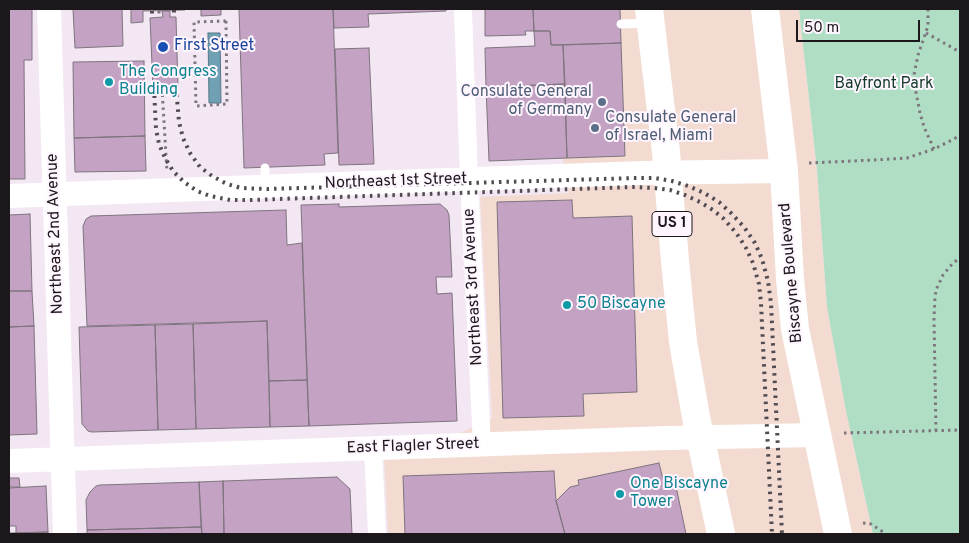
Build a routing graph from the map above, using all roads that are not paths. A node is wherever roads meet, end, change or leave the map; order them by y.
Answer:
1 (49, 9) edge
2 (463, 9) edge
3 (765, 9) edge
4 (649, 16) edge
5 (621, 24) dead end
6 (796, 167) junction
7 (668, 172) junction
8 (469, 179) junction
9 (55, 194) junction
10 (9, 196) edge
11 (817, 435) junction
12 (701, 438) junction
13 (482, 445) junction
14 (373, 448) junction
15 (63, 459) junction
16 (9, 461) edge
17 (65, 534) edge
18 (377, 534) edge
19 (721, 534) edge
20 (838, 534) edge

1 - 9 main road, Northeast 2nd Avenue
2 - 8 street, Northeast 3rd Avenue
3 - 6 main road, Biscayne Boulevard
4 - 5 lane
4 - 7 main road, US 1
6 - 7 main road, Northeast 1st Street
6 - 11 main road, Biscayne Boulevard
7 - 8 main road, Northeast 1st Street
7 - 12 main road, US 1
8 - 9 main road, Northeast 1st Street
8 - 13 street, Northeast 3rd Avenue
9 - 10 main road, Northeast 1st Street
9 - 15 main road, Northeast 2nd Avenue
11 - 12 main road, East Flagler Street
11 - 20 main road, Biscayne Boulevard
12 - 13 main road, East Flagler Street
12 - 19 main road, US 1
13 - 14 main road, East Flagler Street
14 - 15 main road, East Flagler Street
14 - 18 street
15 - 16 main road, East Flagler Street
15 - 17 main road, Northeast 2nd Avenue

